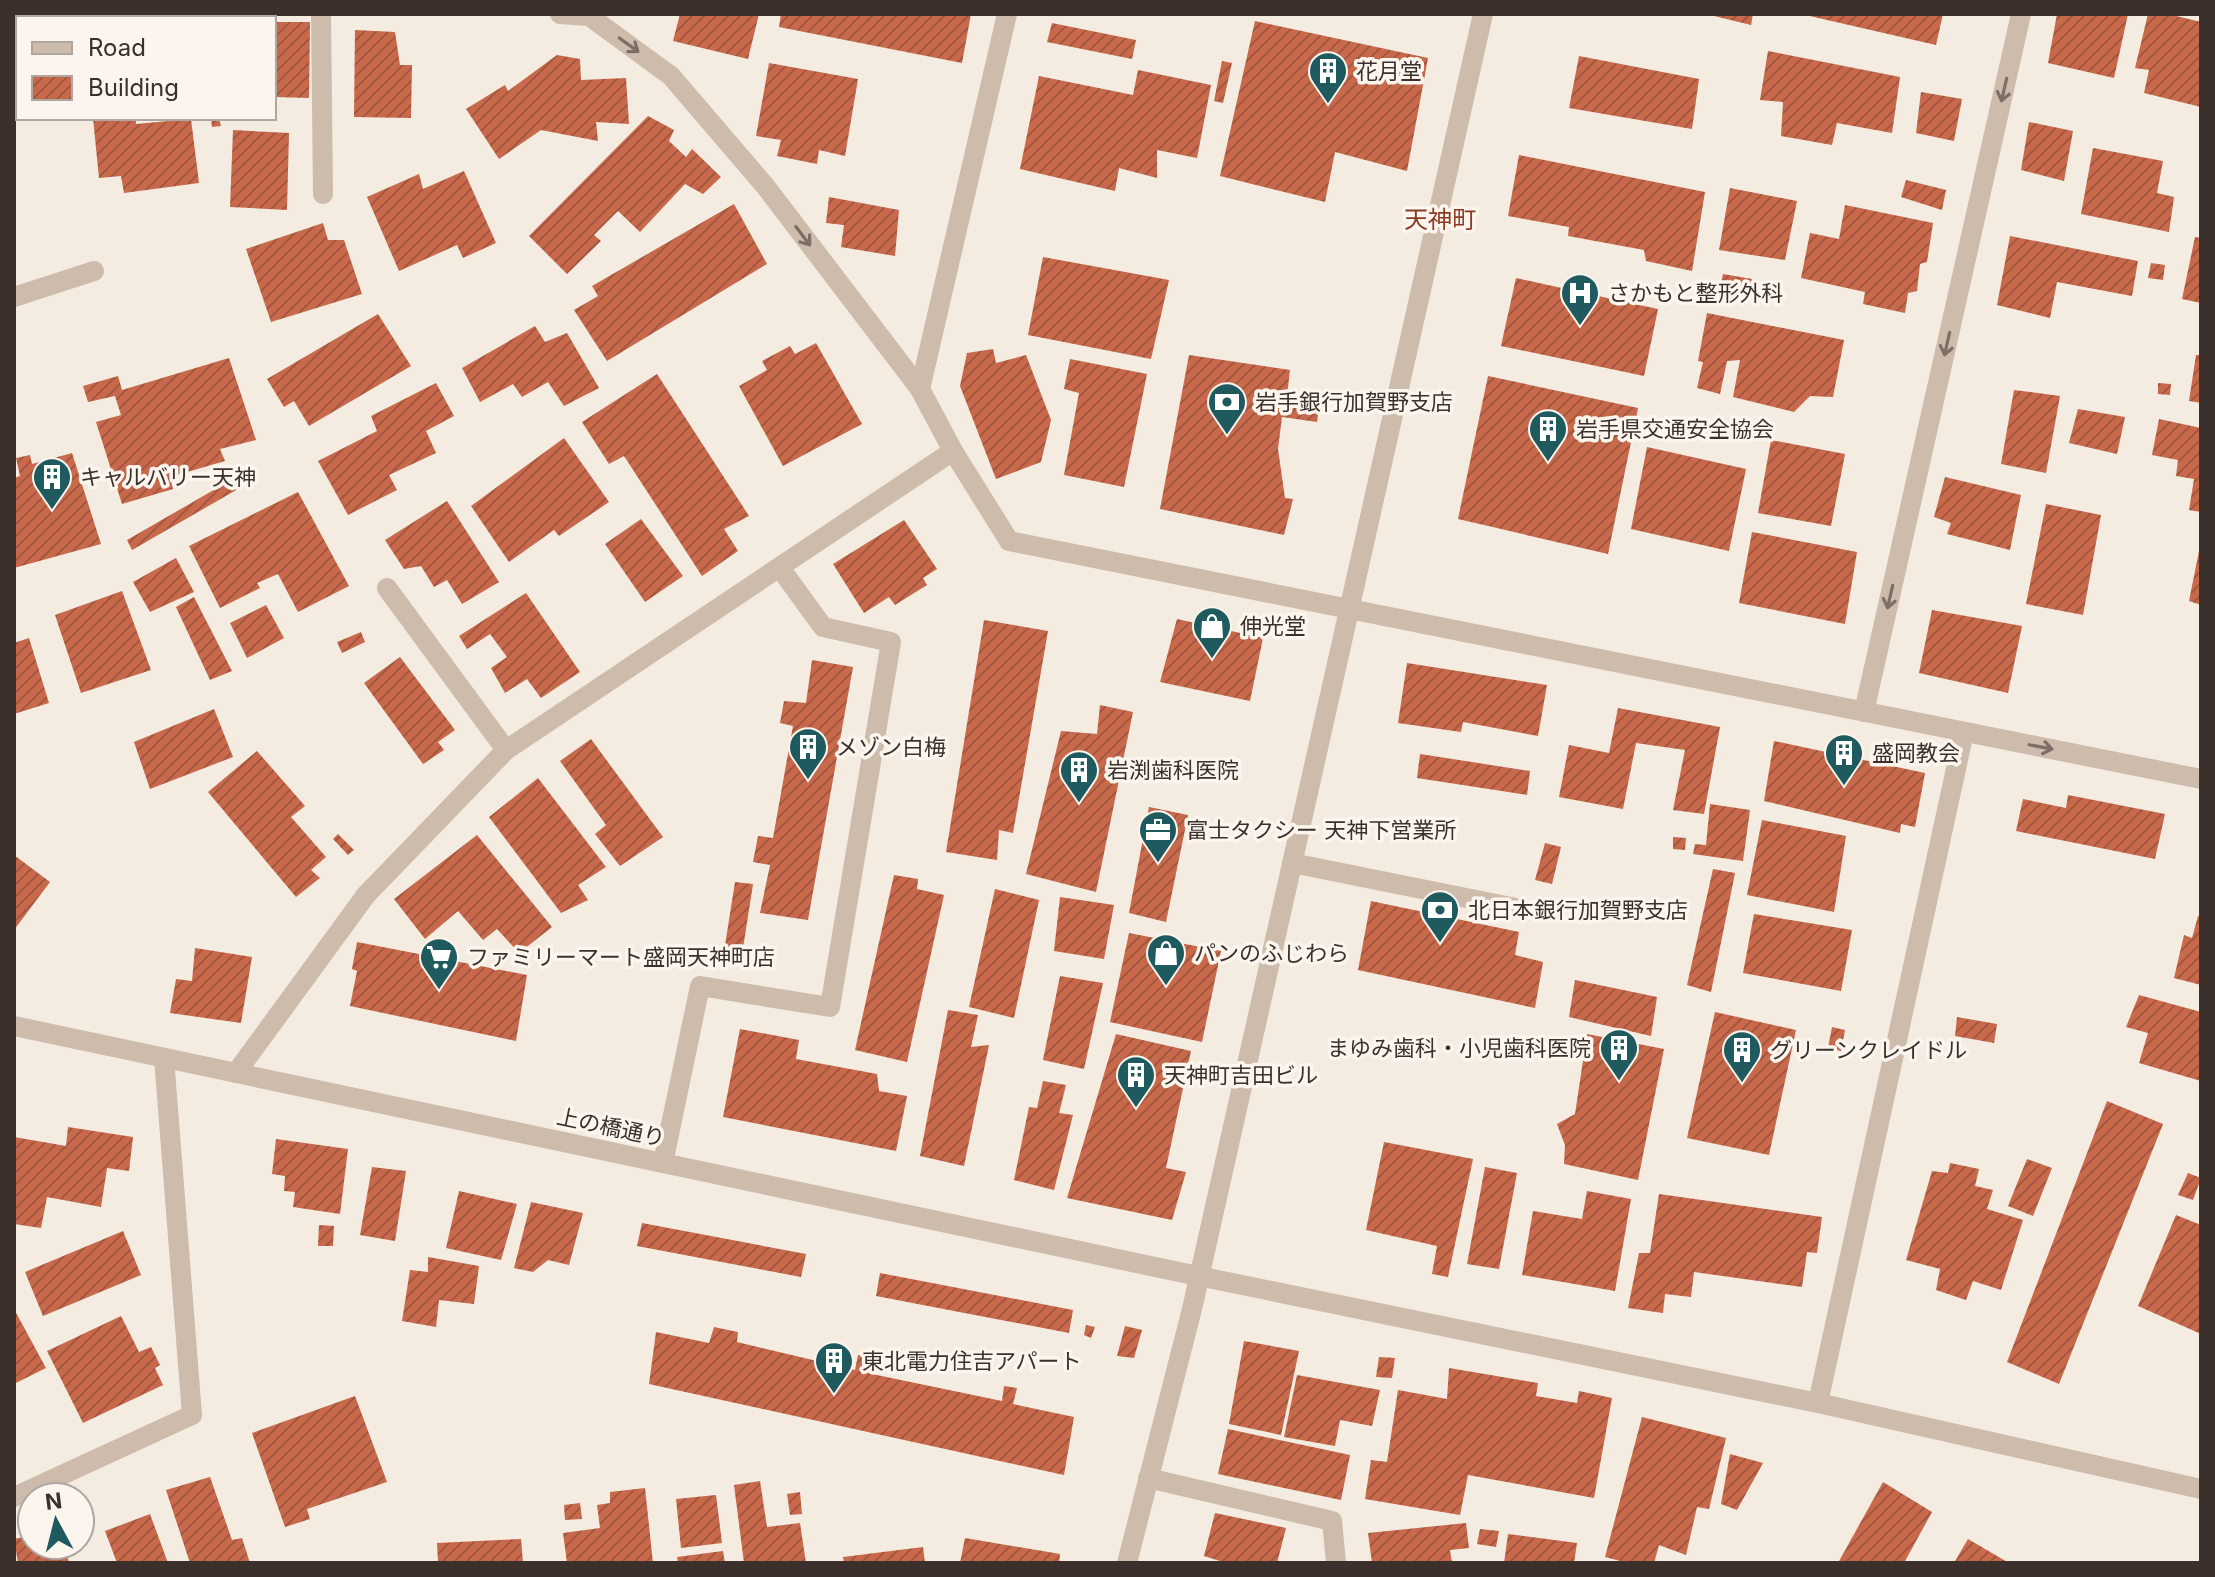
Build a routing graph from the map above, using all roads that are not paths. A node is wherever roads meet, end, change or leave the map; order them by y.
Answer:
1 (321, 14) edge
2 (560, 14) edge
3 (1007, 14) edge
4 (1483, 14) edge
5 (2021, 14) edge
6 (589, 15) edge
7 (323, 194) dead end
8 (94, 271) dead end
9 (14, 297) edge
10 (920, 389) junction
11 (953, 451) junction
12 (780, 568) junction
13 (387, 588) dead end
14 (1349, 609) junction
15 (1864, 712) junction
16 (1964, 732) junction
17 (506, 750) junction
18 (2201, 779) edge
19 (1292, 863) junction
20 (1521, 909) dead end
21 (14, 1026) edge
22 (164, 1058) junction
23 (236, 1073) junction
24 (663, 1163) junction
25 (1198, 1276) junction
26 (1818, 1403) junction
27 (1148, 1478) junction
28 (2201, 1489) edge
29 (14, 1497) edge
30 (1127, 1563) edge
31 (1336, 1563) edge

1 - 7 street
2 - 6 street
3 - 10 street
4 - 14 street
5 -> 15 street
6 -> 10 street
8 - 9 street
10 - 11 street
11 - 12 street
11 - 14 street
12 - 17 street
12 - 24 street
13 - 17 street
14 - 15 street
14 - 19 street
15 - 16 street
16 -> 18 street
16 - 26 street
17 - 23 street
19 - 20 street
19 - 25 street
21 - 22 street, 上の橋通り
22 - 23 street, 上の橋通り
22 - 29 street
23 - 24 street, 上の橋通り
24 - 25 street, 上の橋通り
25 - 26 street, 上の橋通り
25 - 27 street
26 - 28 street, 上の橋通り
27 - 30 street
27 - 31 street

